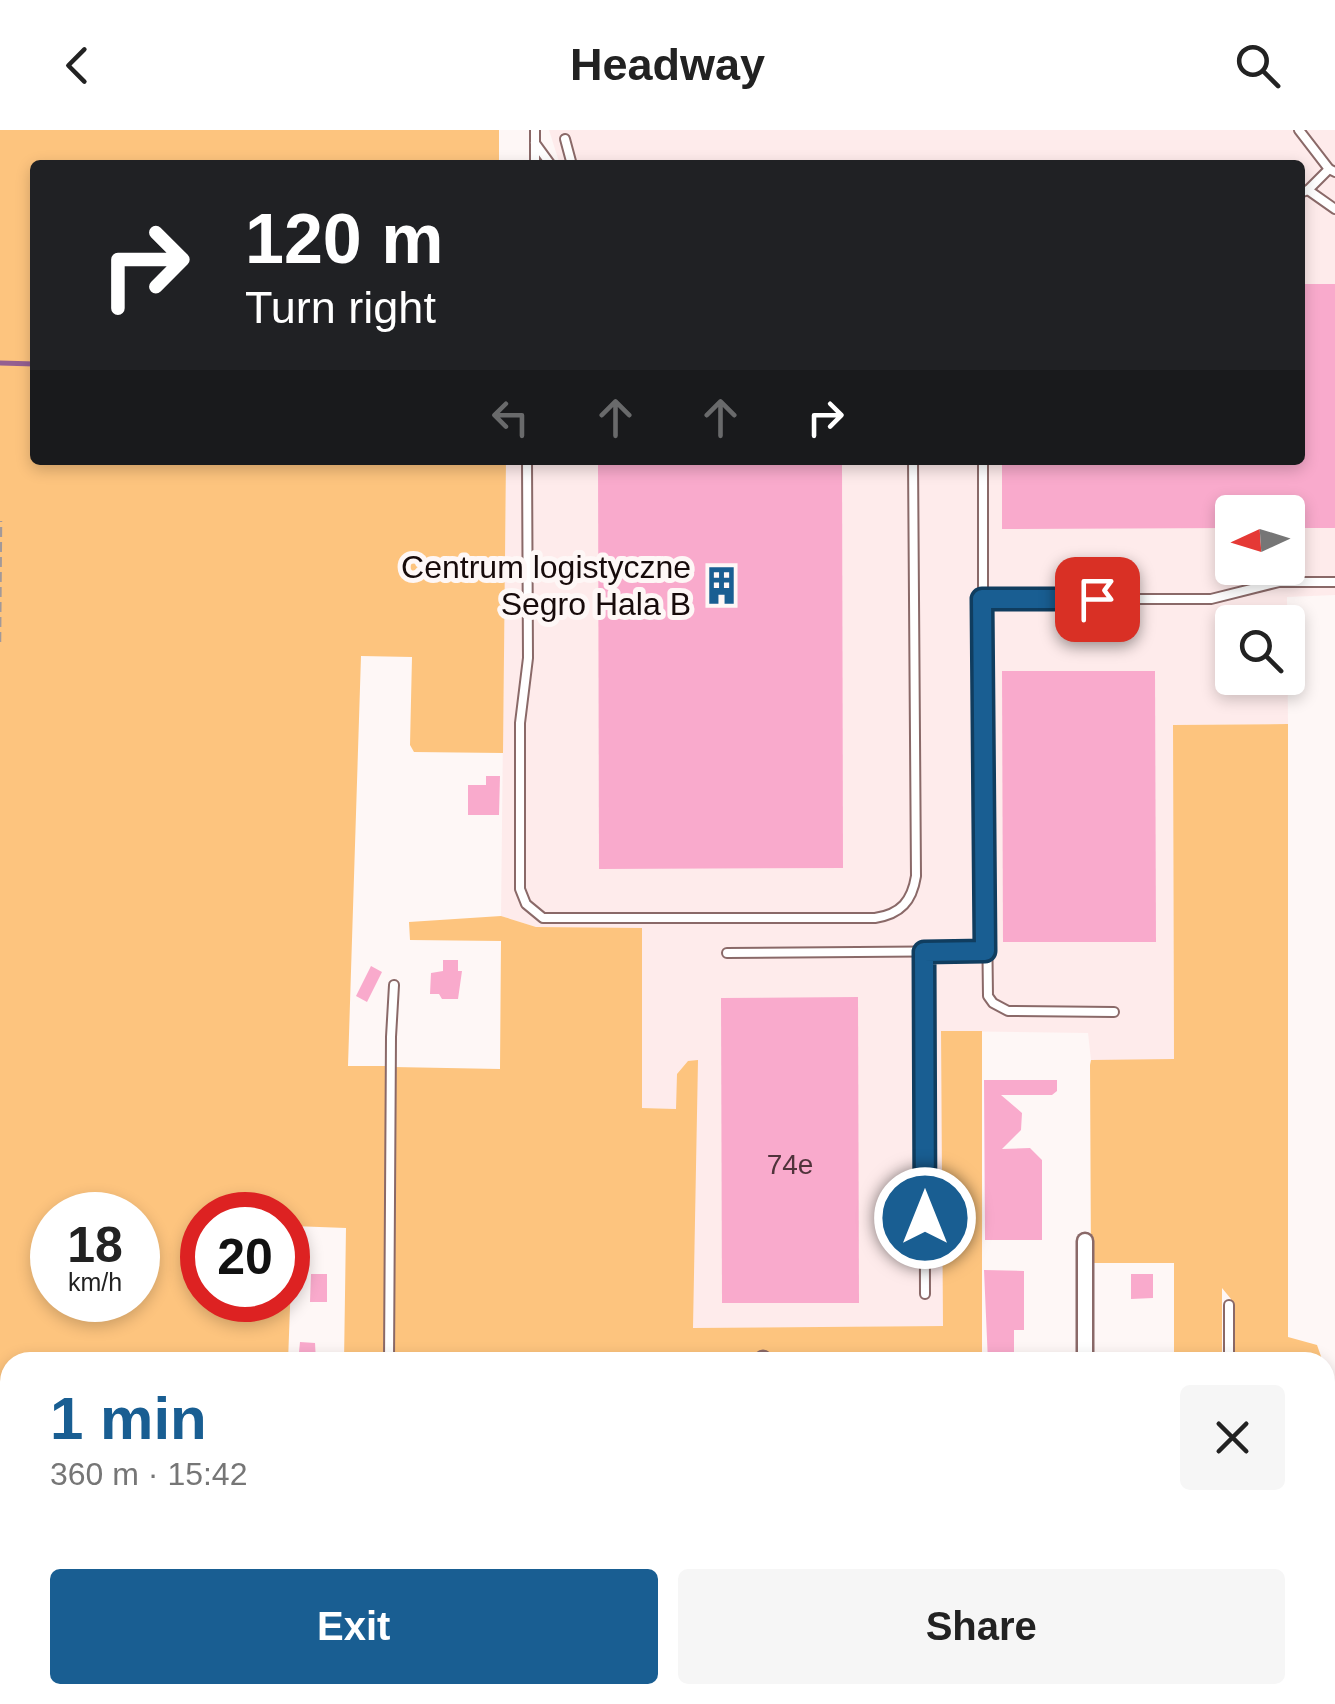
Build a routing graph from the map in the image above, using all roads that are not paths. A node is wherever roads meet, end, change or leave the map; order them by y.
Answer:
1 (535, 130) edge
2 (1298, 130) edge
3 (566, 139) dead end
4 (535, 143) junction
5 (535, 160) edge
6 (547, 160) edge
7 (571, 160) edge
8 (1332, 171) edge
9 (1305, 191) edge
10 (1305, 193) edge
11 (1335, 209) edge
12 (527, 465) edge
13 (912, 465) edge
14 (983, 465) edge
15 (1335, 582) edge
16 (982, 599) junction
17 (985, 951) junction
18 (924, 952) junction
19 (727, 954) dead end
20 (394, 985) dead end
21 (1114, 1012) dead end
22 (1084, 1242) dead end
23 (925, 1294) dead end
24 (1229, 1305) dead end
25 (388, 1352) edge
26 (1086, 1352) edge
27 (1229, 1352) edge

1 - 4 lane
2 - 8 lane
3 - 7 lane
4 - 5 lane
4 - 6 lane
8 - 9 lane
10 - 11 lane
12 - 13 lane
14 - 16 lane
15 - 16 lane
16 - 17 lane
17 - 18 lane
17 - 21 lane
18 - 19 lane
18 - 23 lane
20 - 25 lane
22 - 26 street
24 - 27 lane

